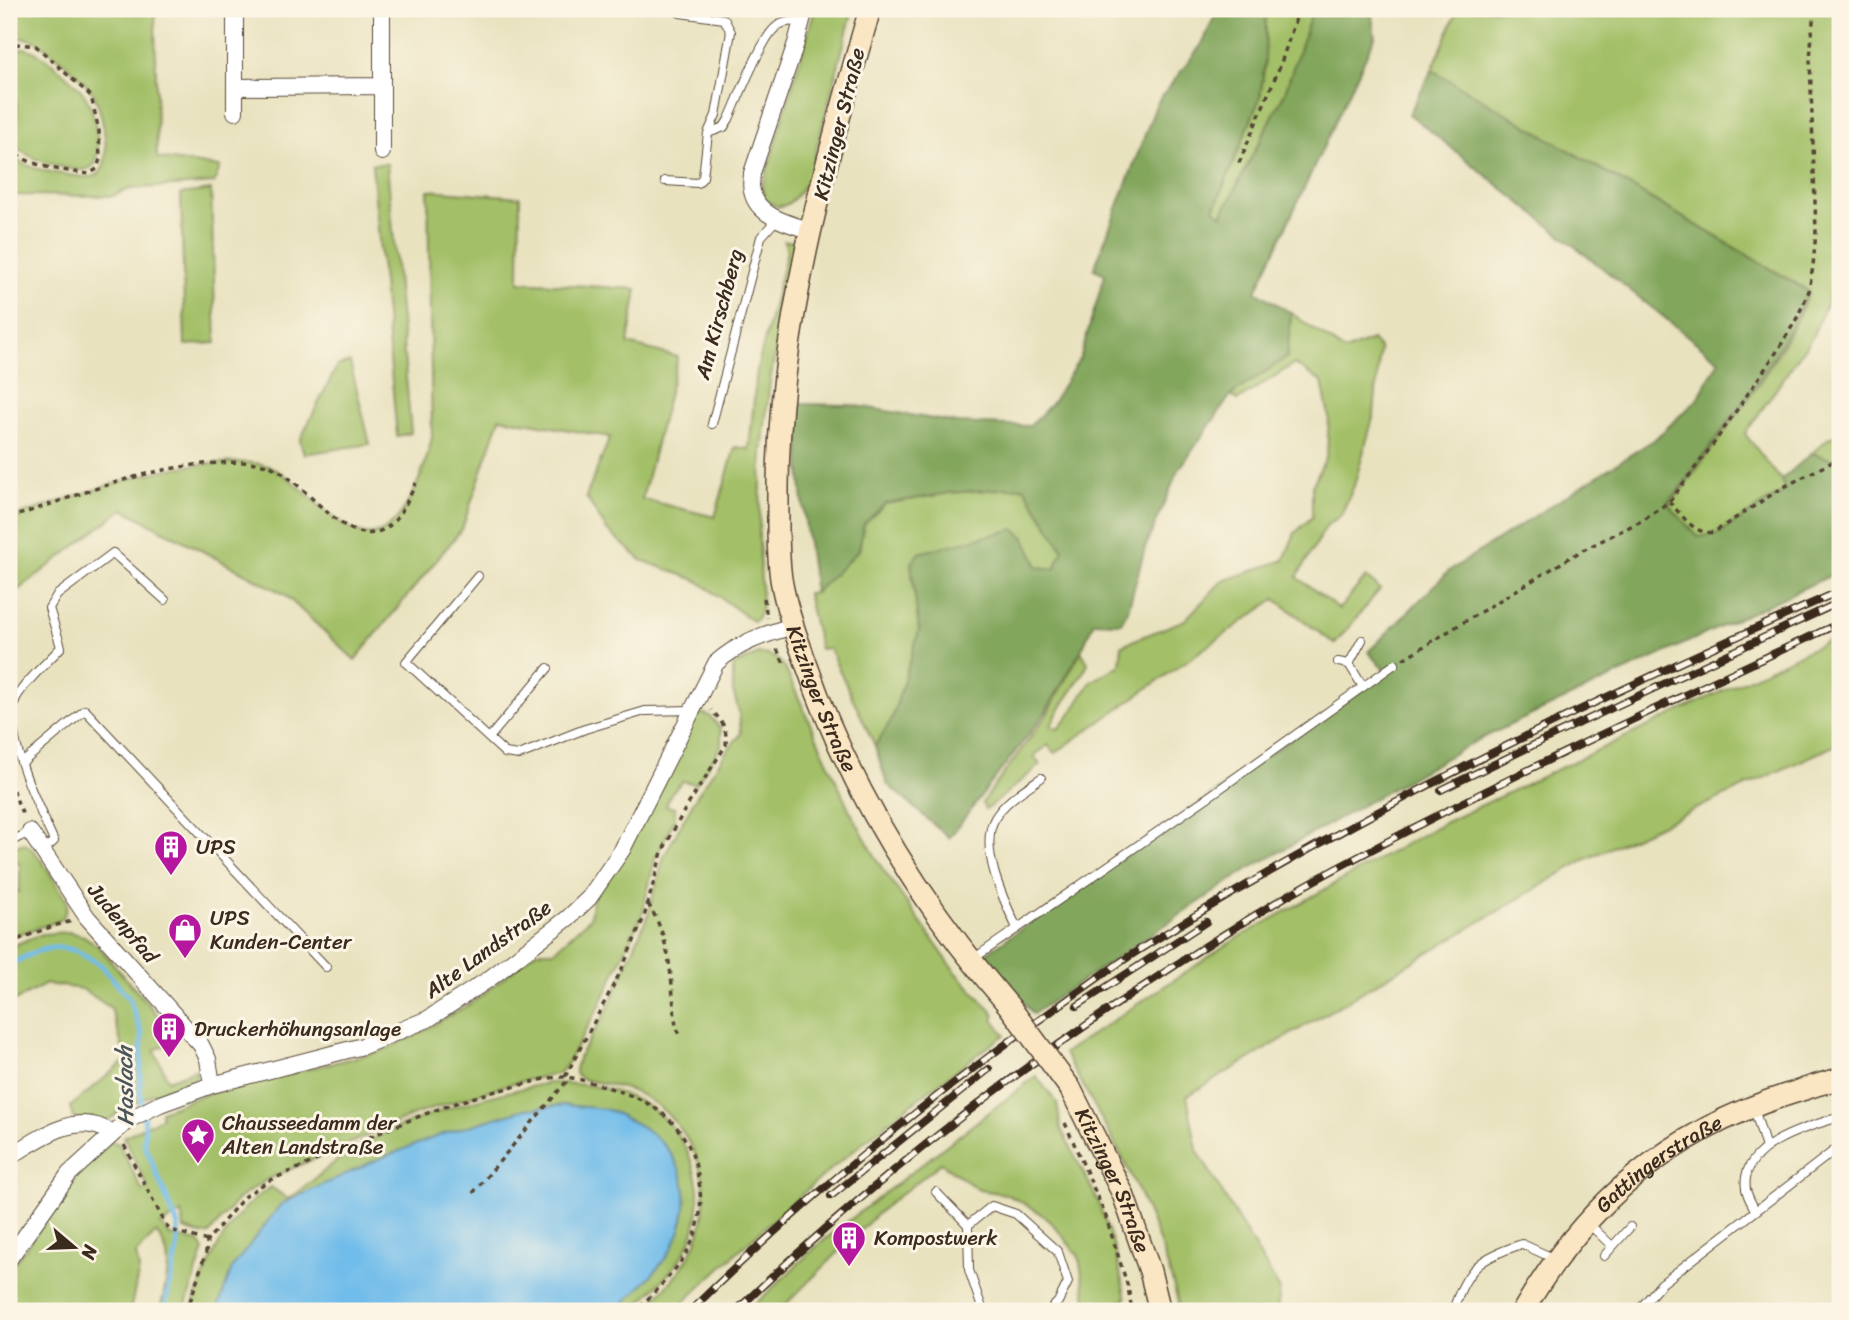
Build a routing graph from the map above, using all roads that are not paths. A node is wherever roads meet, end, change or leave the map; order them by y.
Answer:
1 (235, 9) edge
2 (382, 9) edge
3 (870, 9) edge
4 (680, 13) dead end
5 (803, 16) edge
6 (382, 86) junction
7 (235, 87) junction
8 (235, 112) dead end
9 (708, 133) junction
10 (382, 152) dead end
11 (665, 181) dead end
12 (776, 220) junction
13 (812, 231) junction
14 (712, 424) dead end
15 (478, 576) dead end
16 (165, 600) dead end
17 (793, 626) junction
18 (1362, 640) dead end
19 (1338, 662) dead end
20 (1349, 664) junction
21 (1395, 664) road end
22 (548, 668) dead end
23 (1363, 687) junction
24 (695, 705) junction
25 (489, 738) junction
26 (22, 763) junction
27 (1041, 778) dead end
28 (30, 832) joint
29 (9, 842) edge
30 (43, 851) junction
31 (1017, 928) junction
32 (970, 961) junction
33 (326, 967) dead end
34 (1840, 1079) edge
35 (212, 1085) junction
36 (1753, 1105) junction
37 (1840, 1117) edge
38 (111, 1133) junction
39 (1840, 1146) edge
40 (1766, 1148) junction
41 (9, 1157) edge
42 (936, 1192) dead end
43 (1755, 1210) junction
44 (1587, 1222) junction
45 (968, 1225) junction
46 (1630, 1227) dead end
47 (1612, 1246) junction
48 (1604, 1256) dead end
49 (9, 1259) edge
50 (1555, 1259) junction
51 (983, 1311) edge
52 (1049, 1311) edge
53 (1160, 1311) edge
54 (1453, 1311) edge
55 (1523, 1311) edge
56 (1638, 1311) edge

1 - 7 street
2 - 6 street
3 - 13 street, Kitzinger Straße
4 - 9 lane
5 - 9 lane
5 - 12 street
6 - 7 street
6 - 10 street
7 - 8 street
9 - 11 lane
12 - 13 street
12 - 14 lane, Am Kirschberg
13 - 17 street, Kitzinger Straße
15 - 25 lane
16 - 26 lane
17 - 24 street, Alte Landstraße
17 - 32 street, Kitzinger Straße
18 - 20 lane
19 - 20 lane
20 - 23 lane
21 - 23 lane
22 - 25 lane
23 - 31 lane
24 - 25 lane
24 - 35 street, Alte Landstraße
26 - 30 lane
26 - 33 lane
27 - 31 lane
28 - 29 lane
28 - 30 street, Judenpfad
30 - 35 street, Judenpfad
31 - 32 lane
32 - 53 street, Kitzinger Straße, bridge
34 - 36 street, Gattingerstraße
35 - 38 street, Alte Landstraße
36 - 40 lane
36 - 44 street, Gattingerstraße
37 - 40 lane
38 - 41 street
38 - 49 street, Alte Landstraße
39 - 43 lane
40 - 43 lane
42 - 45 lane
43 - 56 lane
44 - 47 lane
44 - 50 street, Gattingerstraße
45 - 51 lane
45 - 52 lane
46 - 47 lane
47 - 48 lane
50 - 54 lane
50 - 55 street, Gattingerstraße

